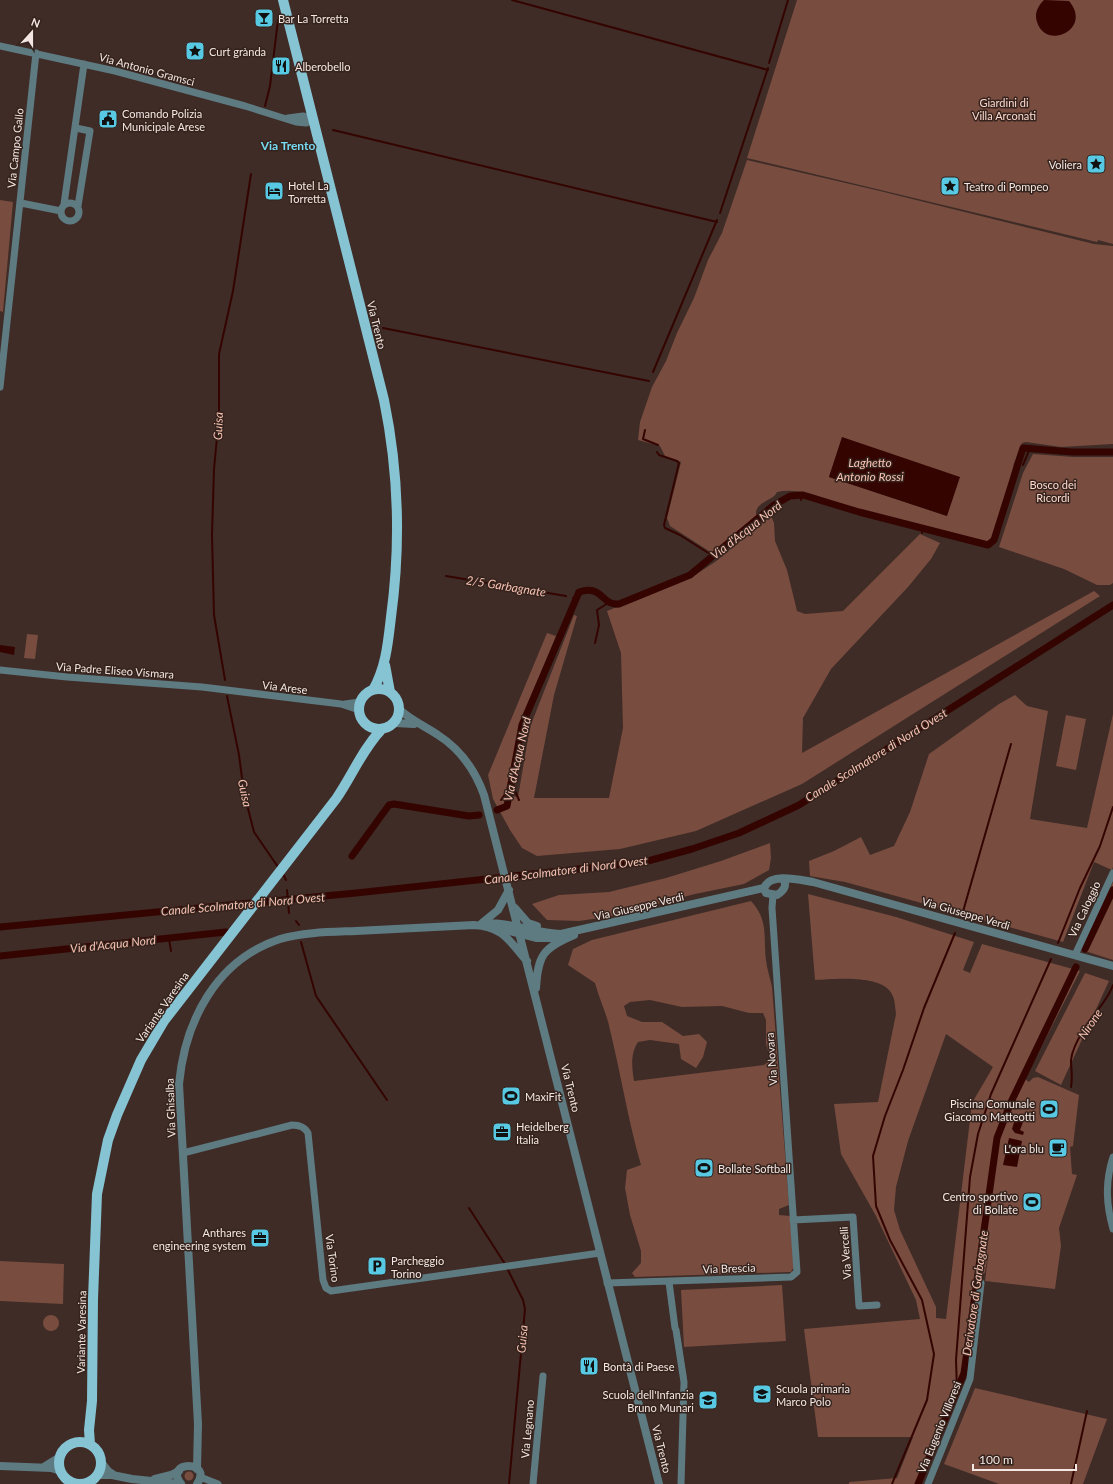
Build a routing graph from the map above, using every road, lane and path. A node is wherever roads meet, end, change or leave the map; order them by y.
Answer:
1 (283, 0) edge
2 (0, 46) edge
3 (36, 53) junction
4 (84, 64) junction
5 (314, 119) junction
6 (76, 128) junction
7 (21, 203) junction
8 (78, 206) junction
9 (63, 207) junction
10 (0, 387) edge
11 (385, 663) junction
12 (0, 670) edge
13 (373, 690) junction
14 (228, 691) joint
15 (390, 692) junction
16 (360, 706) junction
17 (400, 710) junction
18 (395, 723) junction
19 (418, 725) junction
20 (367, 726) junction
21 (381, 730) junction
22 (366, 748) junction
23 (1113, 873) edge
24 (784, 883) junction
25 (764, 888) junction
26 (509, 890) junction
27 (773, 895) junction
28 (513, 905) junction
29 (481, 925) junction
30 (590, 929) junction
31 (519, 930) junction
32 (568, 938) junction
33 (1075, 955) junction
34 (527, 961) junction
35 (1113, 966) edge
36 (536, 996) junction
37 (183, 1153) junction
38 (1113, 1158) edge
39 (1110, 1180) edge
40 (793, 1220) junction
41 (1113, 1229) edge
42 (600, 1253) junction
43 (669, 1282) junction
44 (607, 1283) junction
45 (981, 1283) dead end
46 (877, 1305) dead end
47 (543, 1376) dead end
48 (89, 1422) junction
49 (77, 1442) junction
50 (197, 1442) junction
51 (90, 1444) junction
52 (60, 1457) junction
53 (102, 1462) junction
54 (186, 1465) junction
55 (0, 1466) edge
56 (39, 1468) junction
57 (197, 1469) junction
58 (61, 1471) junction
59 (179, 1471) junction
60 (98, 1475) junction
61 (115, 1475) junction
62 (146, 1480) junction
63 (198, 1482) edge
64 (71, 1483) edge
65 (86, 1483) edge
66 (181, 1484) edge
67 (218, 1484) edge
68 (533, 1484) edge
69 (658, 1484) edge
70 (681, 1484) edge
71 (928, 1484) edge

1 - 5 main road, Via Trento
2 - 3 street, Via Antonio Gramsci
3 - 4 street, Via Antonio Gramsci
3 - 7 street, Via Campo Gallo
4 - 5 street, Via Antonio Gramsci
4 - 6 street
5 - 11 main road, Via Trento
6 - 8 street
6 - 9 street
7 - 9 street
7 - 10 street, Via Campo Gallo
8 - 9 street
8 - 9 street
11 - 13 main road, Via Trento
11 - 15 main road, Via Trento
12 - 14 street, Via Padre Eliseo Vismara
13 - 15 main road
13 - 16 main road, Via Trento
14 - 16 street, Via Arese
15 - 17 main road, Via Trento
16 - 20 main road
17 - 18 main road
17 - 19 street, Via Trento
18 - 19 street, Via Trento
18 - 21 main road
19 - 26 street, Via Trento
20 - 21 main road
20 - 22 main road, Variante Varesina
21 - 22 main road, Variante Varesina
22 - 48 main road, Variante Varesina
23 - 33 street, Via Caloggio
24 - 25 street
24 - 27 street
24 - 33 street, Via Giuseppe Verdi
25 - 27 street
25 - 30 street, Via Giuseppe Verdi
26 - 28 street, Via Trento
26 - 29 street
27 - 40 street, Via Novara
28 - 30 street, Via Giuseppe Verdi
28 - 31 street, Via Trento
29 - 31 street, Via Ghisalba
29 - 34 street
29 - 37 street, Via Ghisalba
30 - 31 street, Via Giuseppe Verdi
30 - 32 street, Via Giuseppe Verdi
31 - 32 street, Via Giuseppe Verdi
31 - 34 street, Via Trento
32 - 36 street, Via Giuseppe Verdi
33 - 35 street, Via Giuseppe Verdi
34 - 36 street, Via Trento
36 - 42 street, Via Trento
37 - 42 street, Via Torino
37 - 50 street, Via Ghisalba
38 - 39 street
39 - 41 street
40 - 43 street, Via Brescia
40 - 46 street, Via Vercelli
42 - 44 street, Via Trento
43 - 44 street, Via Brescia
43 - 70 street
44 - 69 street, Via Trento
45 - 71 street, Via Eugenio Villoresi
47 - 68 street, Via Legnano
48 - 49 main road, Variante Varesina
48 - 51 main road, Variante Varesina
49 - 51 main road
49 - 52 main road, Variante Varesina
50 - 54 street, Via Ghisalba
50 - 57 street, Via Ghisalba
51 - 53 main road
52 - 56 street
52 - 58 main road
53 - 60 main road
53 - 61 street
54 - 57 street
54 - 59 street
55 - 56 street
56 - 58 street
57 - 63 street, Via Ghisalba
58 - 64 main road
59 - 62 street
59 - 66 street
60 - 61 street
60 - 65 main road
61 - 62 street
62 - 66 street
63 - 67 street
64 - 65 main road

